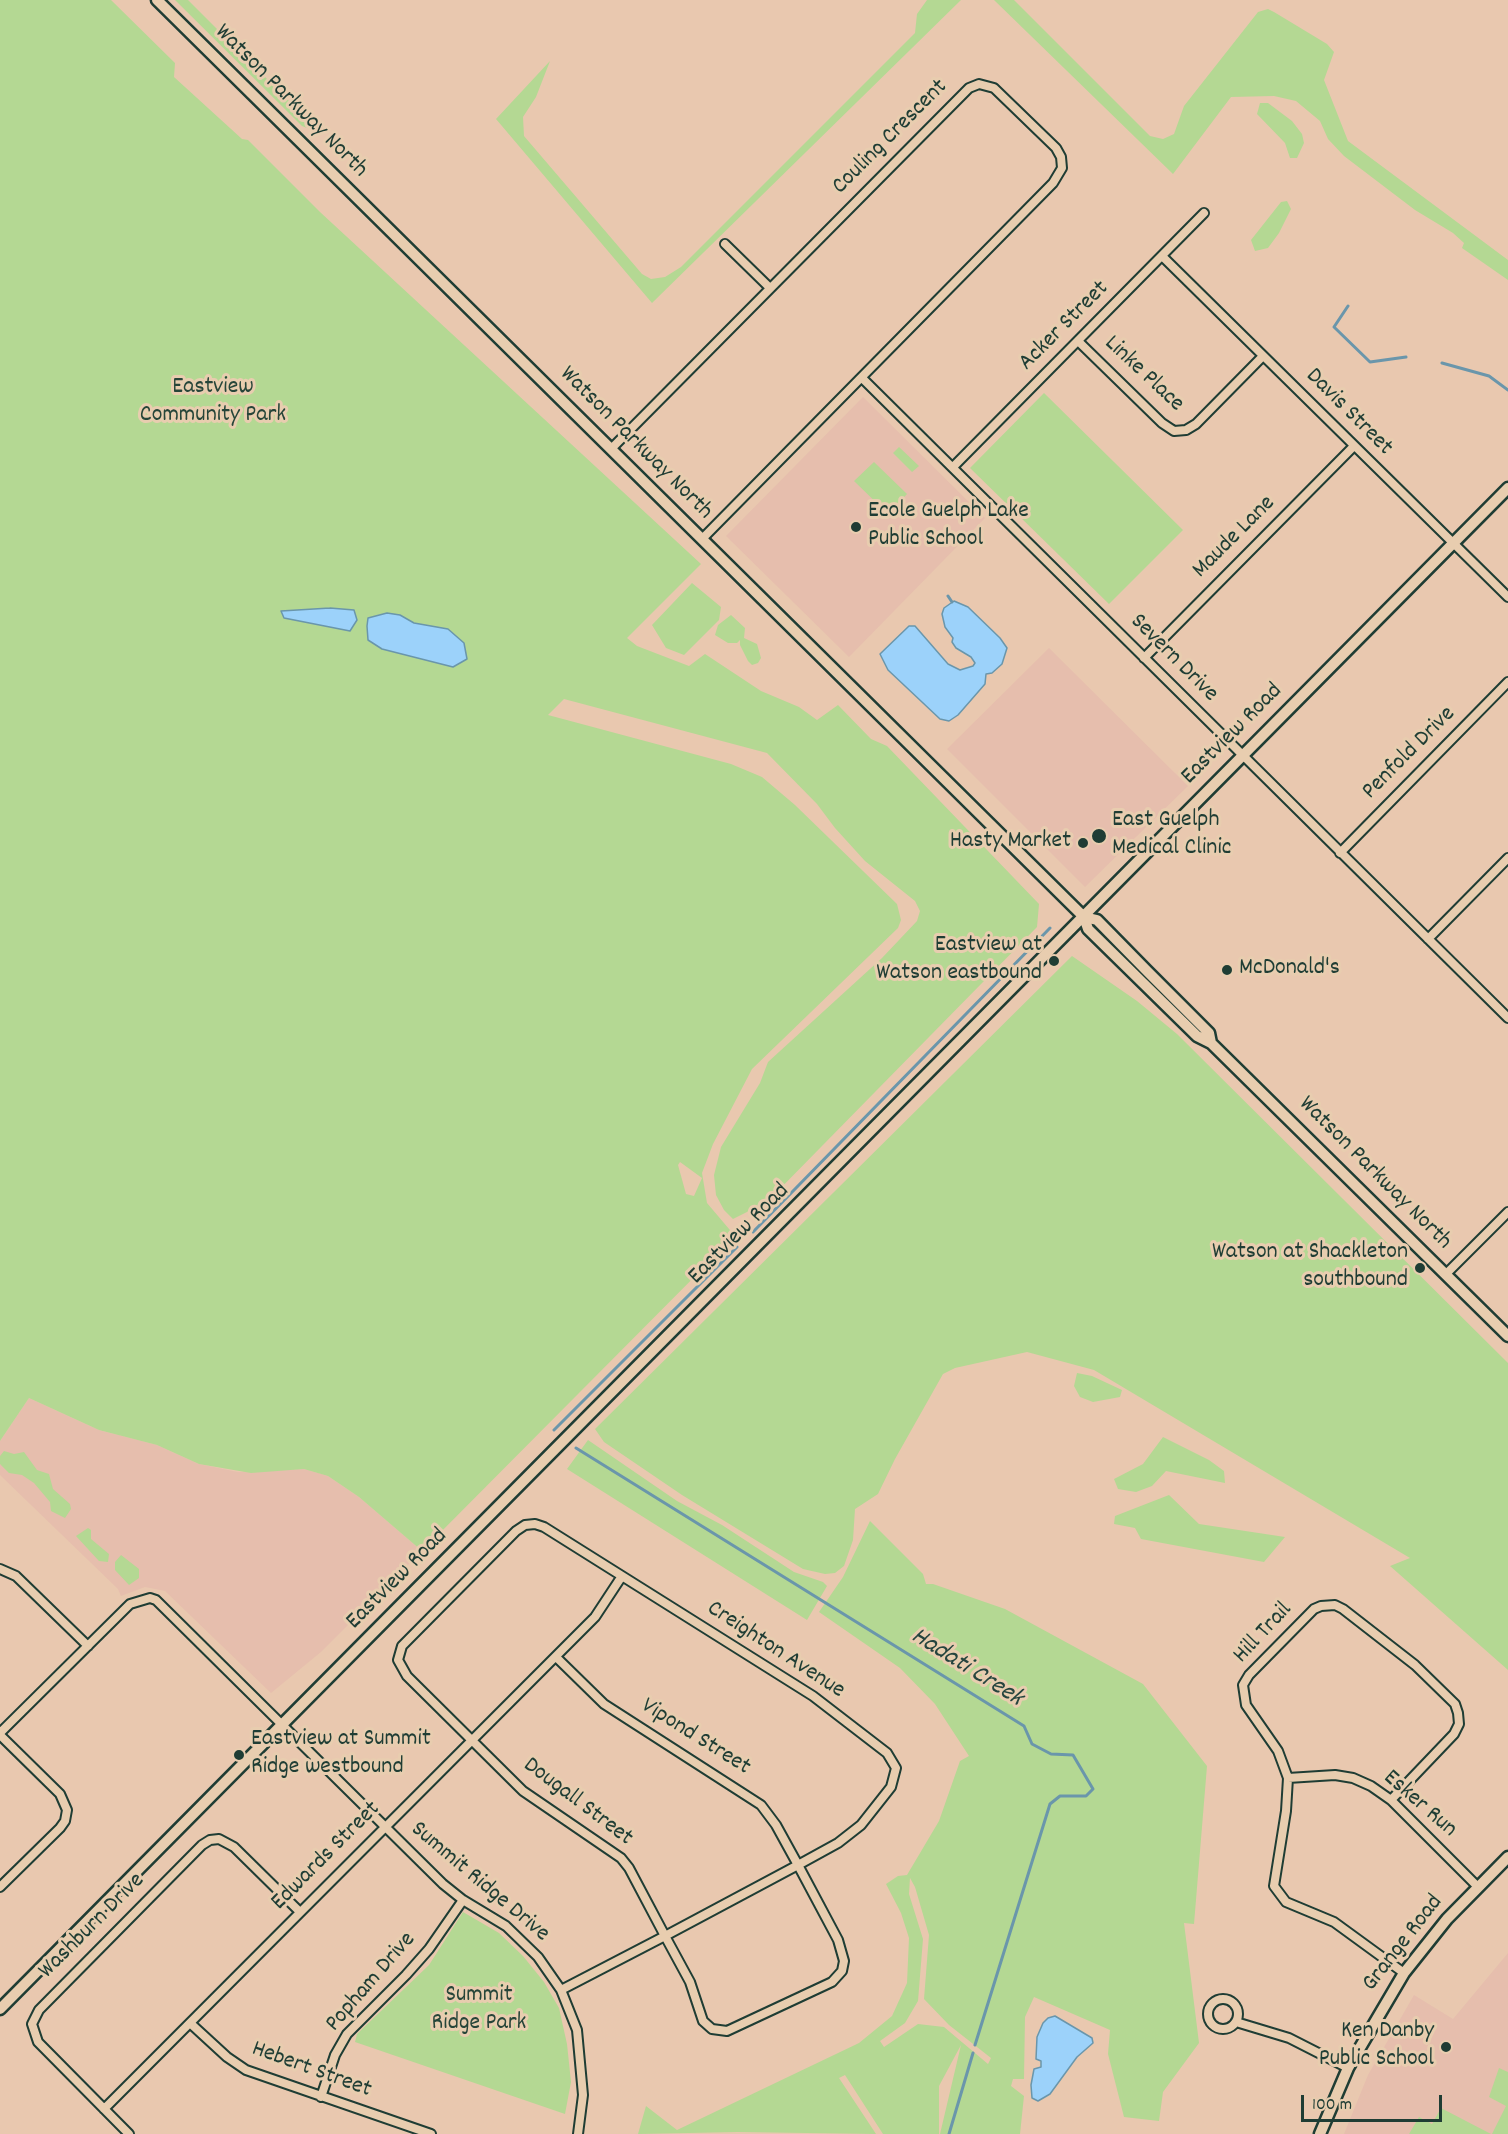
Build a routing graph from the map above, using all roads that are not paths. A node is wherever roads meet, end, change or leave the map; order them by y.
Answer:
1 (157, 0) edge
2 (1204, 213) dead end
3 (725, 244) dead end
4 (1162, 256) junction
5 (770, 288) junction
6 (1078, 341) junction
7 (1263, 356) junction
8 (862, 378) junction
9 (1353, 446) junction
10 (611, 449) junction
11 (953, 467) junction
12 (1508, 488) edge
13 (702, 539) junction
14 (1454, 543) junction
15 (1508, 597) edge
16 (1144, 658) junction
17 (1508, 682) edge
18 (1242, 756) junction
19 (1340, 853) junction
20 (1508, 858) edge
21 (1084, 916) junction
22 (1428, 939) junction
23 (1508, 1018) edge
24 (1508, 1212) edge
25 (1446, 1274) junction
26 (1508, 1336) edge
27 (0, 1569) edge
28 (622, 1576) junction
29 (88, 1646) junction
30 (556, 1656) junction
31 (282, 1724) junction
32 (0, 1734) edge
33 (473, 1740) junction
34 (1288, 1778) junction
35 (1391, 1800) junction
36 (384, 1827) junction
37 (1508, 1857) edge
38 (798, 1865) junction
39 (0, 1887) edge
40 (1478, 1887) junction
41 (463, 1900) junction
42 (300, 1912) junction
43 (665, 1936) junction
44 (1404, 1973) junction
45 (561, 1990) junction
46 (0, 2008) edge
47 (1236, 2022) dead end
48 (190, 2023) junction
49 (1348, 2068) junction
50 (321, 2097) junction
51 (104, 2109) junction
52 (129, 2134) edge
53 (431, 2134) edge
54 (578, 2134) edge
55 (1320, 2134) edge

1 - 10 street, Watson Parkway North
2 - 4 street, Acker Street
3 - 5 street
4 - 6 street, Acker Street
4 - 7 street, Davis Street
5 - 8 street, Couling Crescent
5 - 10 street, Couling Crescent
6 - 7 street, Linke Place
6 - 11 street, Acker Street
7 - 9 street, Davis Street
8 - 11 street, Severn Drive
8 - 13 street, Couling Crescent
9 - 14 street, Davis Street
9 - 16 street, Maude Lane
10 - 13 street, Watson Parkway North
11 - 16 street, Severn Drive
12 - 14 street, Eastview Road
13 - 21 street, Watson Parkway North
14 - 15 street, Davis Street
14 - 18 street, Eastview Road
16 - 18 street, Severn Drive
17 - 19 street, Penfold Drive
18 - 19 street, Severn Drive
18 - 21 street, Eastview Road
19 - 22 street, Severn Drive
20 - 22 street
21 - 25 street, Watson Parkway North
21 - 31 street, Eastview Road
22 - 23 street, Severn Drive
24 - 25 street
25 - 26 street, Watson Parkway North
27 - 29 street
28 - 30 street, Edwards Street
28 - 33 street, Creighton Avenue
28 - 38 street, Creighton Avenue
29 - 31 street, Summit Ridge Drive
29 - 32 street, Summit Ridge Drive
30 - 33 street, Edwards Street
30 - 38 street, Vipond Street
31 - 36 street, Summit Ridge Drive
31 - 46 street, Eastview Road
32 - 39 street
33 - 36 street, Edwards Street
33 - 43 street, Dougall Street
34 - 35 street, Esker Run
34 - 35 street, Hill Trail
34 - 44 street, Hill Trail
35 - 40 street, Esker Run
36 - 41 street, Summit Ridge Drive
36 - 42 street, Edwards Street
37 - 40 street, Grange Road
38 - 43 street, Creighton Avenue
38 - 43 street, Vipond Street
40 - 44 street, Grange Road
41 - 45 street, Summit Ridge Drive
41 - 50 street, Popham Drive
42 - 48 street, Edwards Street
42 - 51 street, Washburn Drive
43 - 45 street, Creighton Avenue
44 - 49 street, Grange Road
45 - 54 street, Summit Ridge Drive
47 - 49 street
48 - 50 street, Hebert Street
48 - 51 street, Edwards Street
49 - 55 street, Grange Road
50 - 53 street, Hebert Street
51 - 52 street, Washburn Drive

